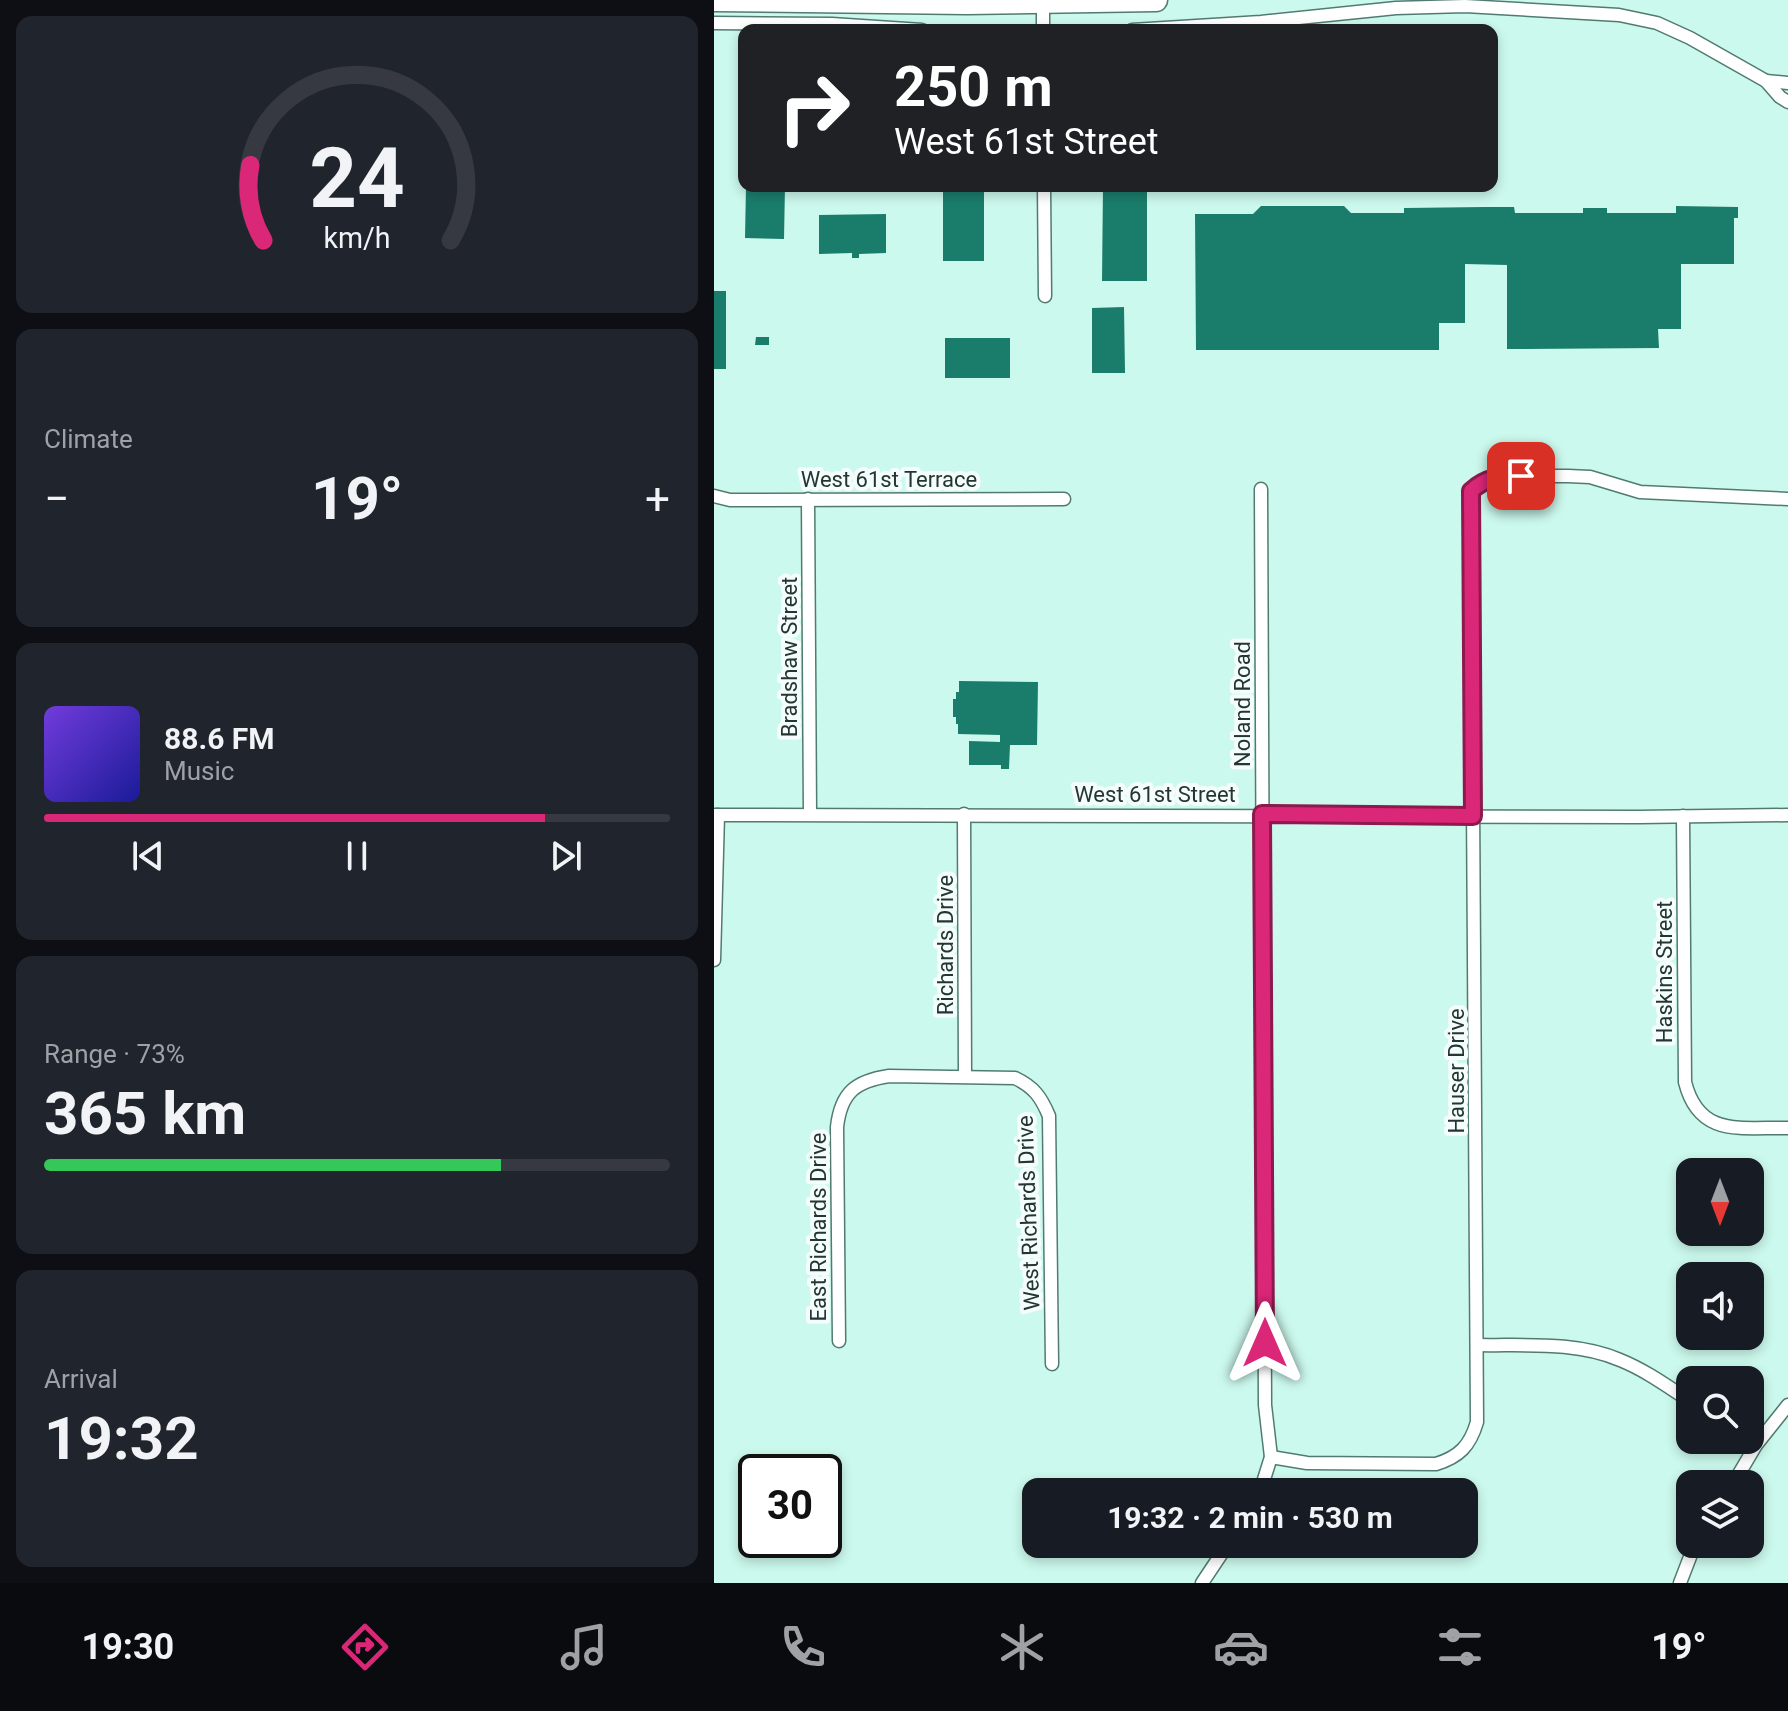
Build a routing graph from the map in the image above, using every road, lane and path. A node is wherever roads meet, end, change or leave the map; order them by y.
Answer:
1 (714, 0) edge
2 (1156, 0) edge
3 (1044, 1) edge
4 (968, 2) edge
5 (714, 23) edge
6 (832, 24) edge
7 (1043, 24) edge
8 (1229, 24) edge
9 (1766, 81) junction
10 (1788, 83) edge
11 (1788, 102) edge
12 (1044, 192) edge
13 (1045, 296) dead end
14 (1261, 489) dead end
15 (714, 496) edge
16 (808, 499) junction
17 (1064, 499) dead end
18 (1788, 499) edge
19 (810, 814) junction
20 (964, 814) junction
21 (1262, 814) junction
22 (716, 815) edge
23 (1788, 815) edge
24 (1473, 816) junction
25 (1683, 816) junction
26 (714, 960) edge
27 (965, 1076) junction
28 (1788, 1128) edge
29 (839, 1341) dead end
30 (1477, 1345) junction
31 (1052, 1364) dead end
32 (1676, 1392) edge
33 (1788, 1405) edge
34 (1764, 1430) edge
35 (1271, 1457) junction
36 (1264, 1478) edge
37 (1219, 1558) edge
38 (1690, 1558) edge
39 (1202, 1583) edge
40 (1680, 1583) edge

1 - 4 highway
2 - 3 highway
3 - 4 highway
3 - 7 street
5 - 6 street
8 - 9 street
9 - 10 street
9 - 11 street
12 - 13 street
14 - 21 street, Noland Road
15 - 16 street, West 61st Terrace
16 - 17 street, West 61st Terrace
16 - 19 street, Bradshaw Street
18 - 24 street, Hauser Drive
19 - 20 street, West 61st Street
19 - 22 street, West 61st Street
20 - 21 street, West 61st Street
20 - 27 street, Richards Drive
21 - 24 street, West 61st Street
21 - 35 street, Noland Road
22 - 26 street
23 - 25 street, West 61st Street
24 - 25 street, West 61st Street
24 - 30 street, Hauser Drive
25 - 28 street, Haskins Street
27 - 29 street, East Richards Drive
27 - 31 street, West Richards Drive
30 - 32 street
30 - 35 street, Hauser Drive
33 - 34 street
35 - 36 street, Noland Road
37 - 39 street
38 - 40 street

